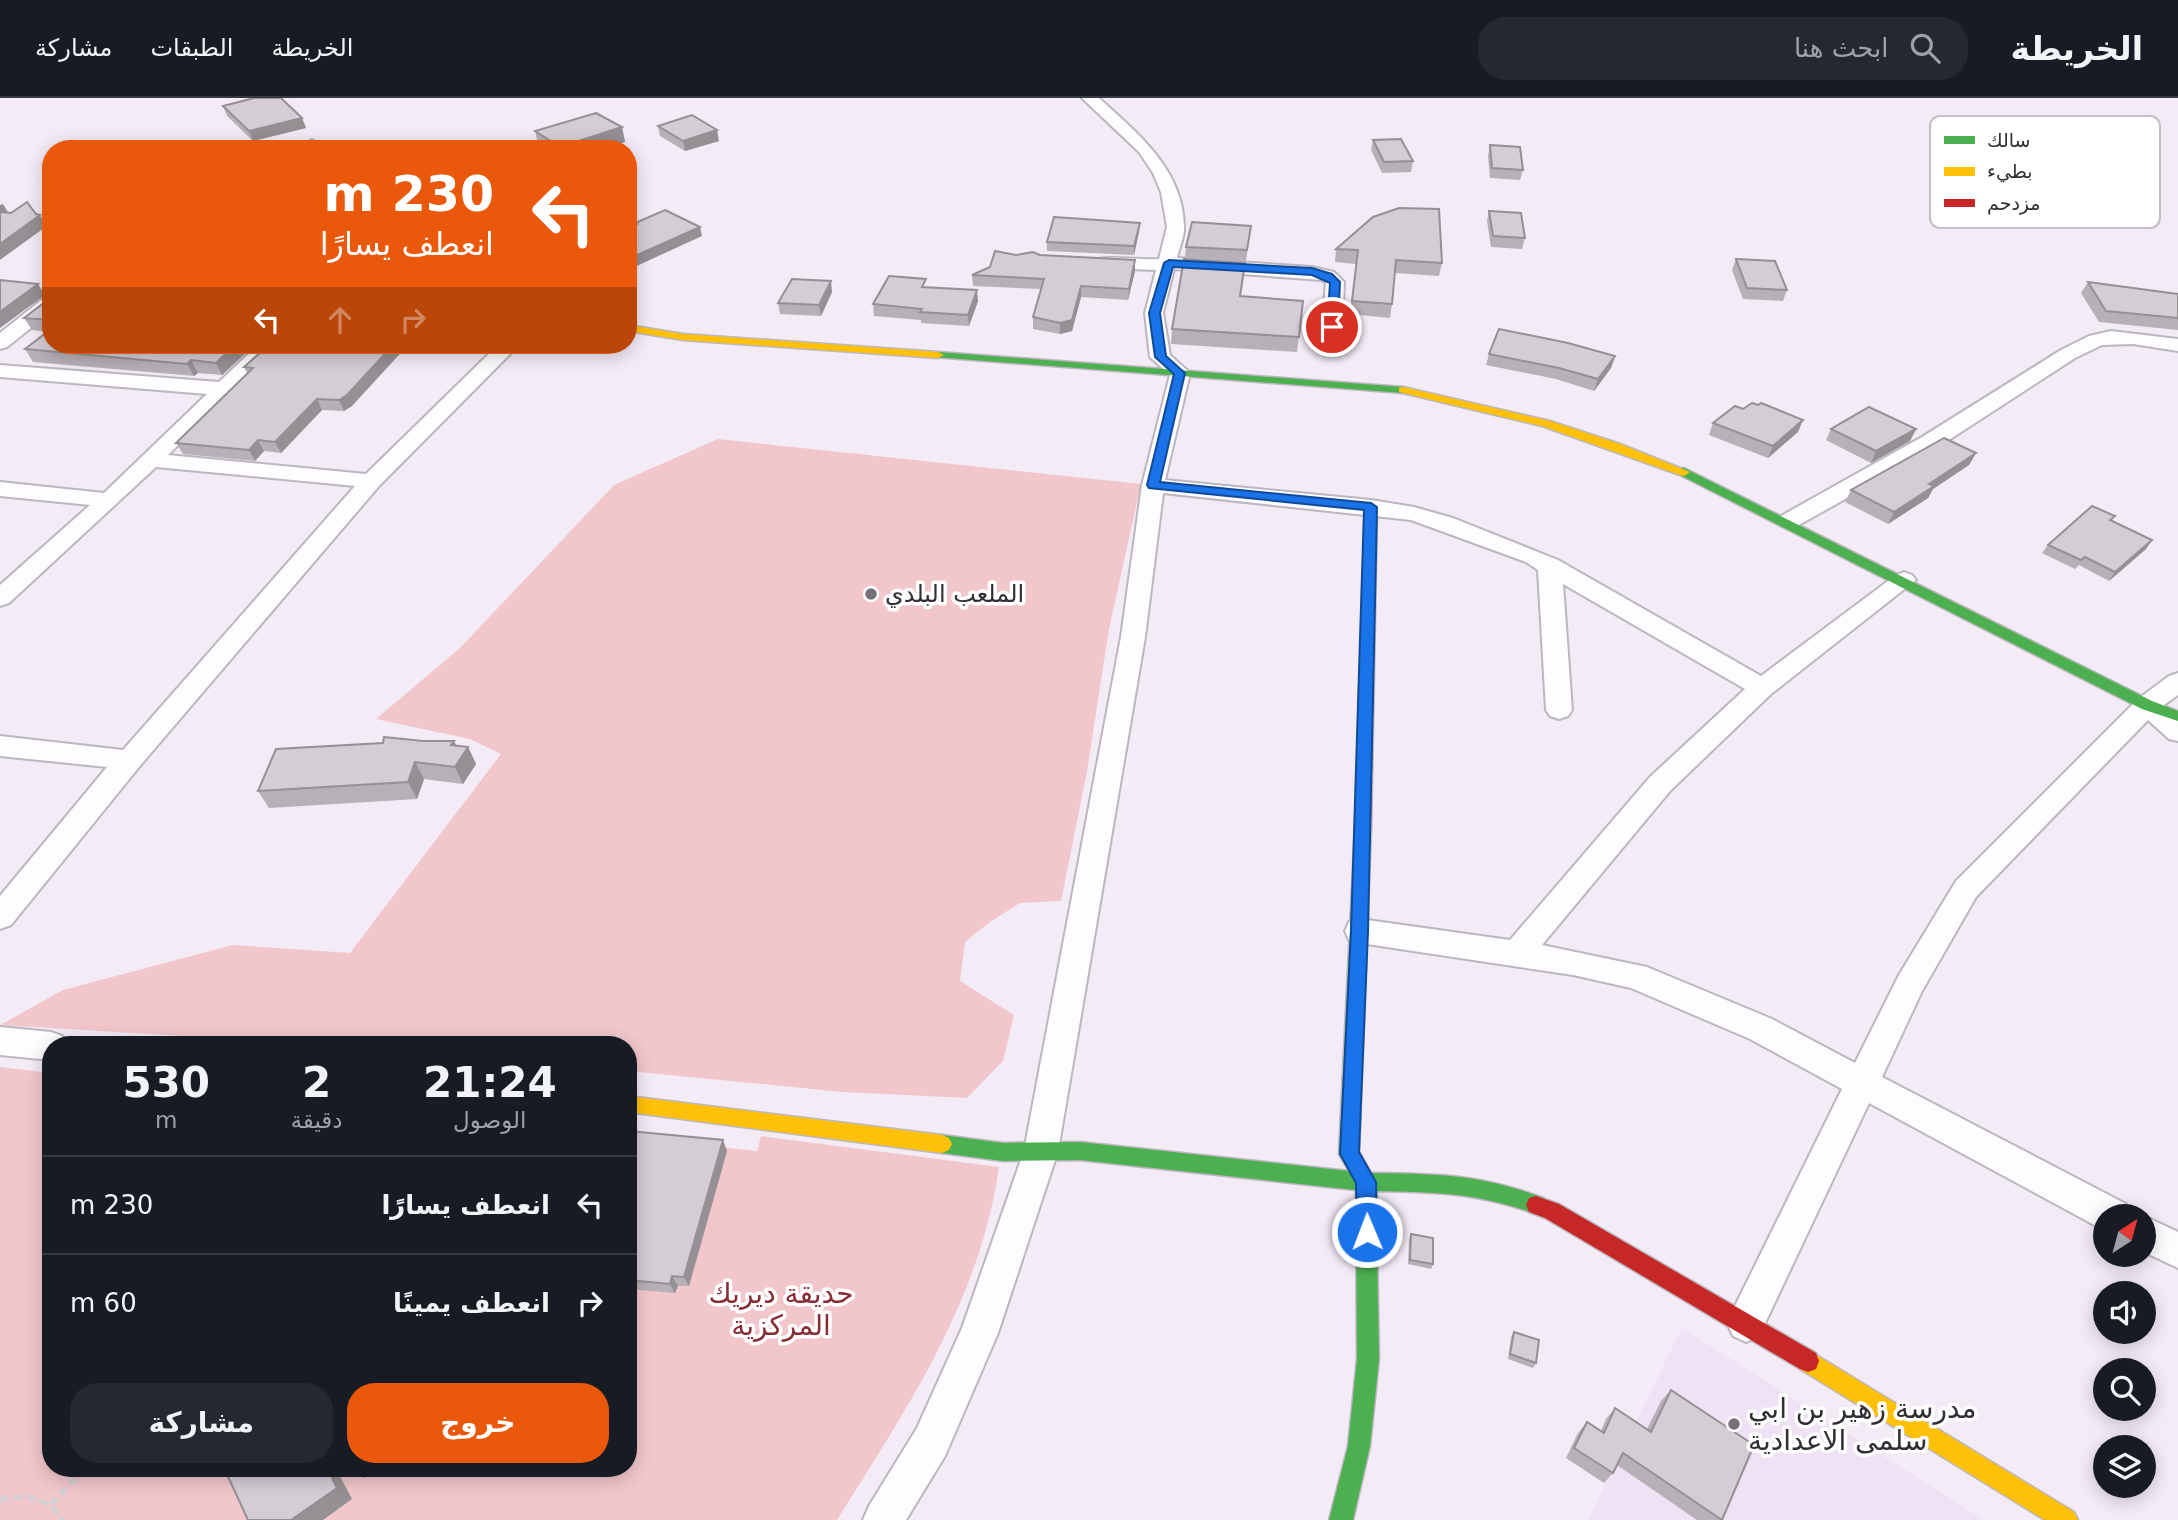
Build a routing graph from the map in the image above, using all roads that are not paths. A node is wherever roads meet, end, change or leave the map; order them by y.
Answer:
1 (1090, 98) edge
2 (1078, 261) edge
3 (1169, 263) junction
4 (42, 309) edge
5 (1332, 327) dead end
6 (637, 329) edge
7 (0, 343) edge
8 (2178, 345) edge
9 (260, 354) edge
10 (500, 354) edge
11 (0, 371) edge
12 (1180, 373) junction
13 (224, 389) junction
14 (151, 460) junction
15 (371, 481) junction
16 (1153, 485) junction
17 (0, 489) edge
18 (109, 500) junction
19 (1371, 507) junction
20 (1789, 522) junction
21 (1550, 565) junction
22 (1904, 580) junction
23 (0, 598) edge
24 (2178, 681) edge
25 (1762, 688) junction
26 (2147, 705) junction
27 (1559, 710) dead end
28 (2178, 716) edge
29 (2178, 732) edge
30 (0, 746) edge
31 (130, 760) junction
32 (0, 917) edge
33 (1360, 931) junction
34 (1516, 954) junction
35 (0, 1041) edge
36 (42, 1045) edge
37 (1861, 1082) junction
38 (637, 1105) edge
39 (1041, 1151) junction
40 (1366, 1182) junction
41 (2093, 1205) edge
42 (2156, 1239) edge
43 (2178, 1251) edge
44 (1746, 1323) junction
45 (883, 1520) edge
46 (1342, 1520) edge
47 (2066, 1520) edge

1 - 3 street
2 - 3 street
3 - 5 street
3 - 12 street
4 - 7 street
6 - 12 street
8 - 20 street
9 - 13 street
10 - 15 street
11 - 13 street
12 - 16 street
12 - 20 street
13 - 14 street
14 - 15 street
14 - 18 street
15 - 31 street
16 - 19 street
16 - 39 street
17 - 18 street
18 - 23 street
19 - 21 street
19 - 33 street
20 - 22 street
21 - 25 street
21 - 27 street
22 - 25 street
22 - 26 street
24 - 26 street
25 - 34 street
26 - 28 street
26 - 29 street
26 - 37 street
30 - 31 street
31 - 32 street
33 - 34 street
33 - 40 street
34 - 37 street
35 - 36 street
37 - 41 street
37 - 44 street
38 - 39 street
39 - 40 street
39 - 45 street
40 - 44 street
40 - 46 street
42 - 43 street
44 - 47 street

